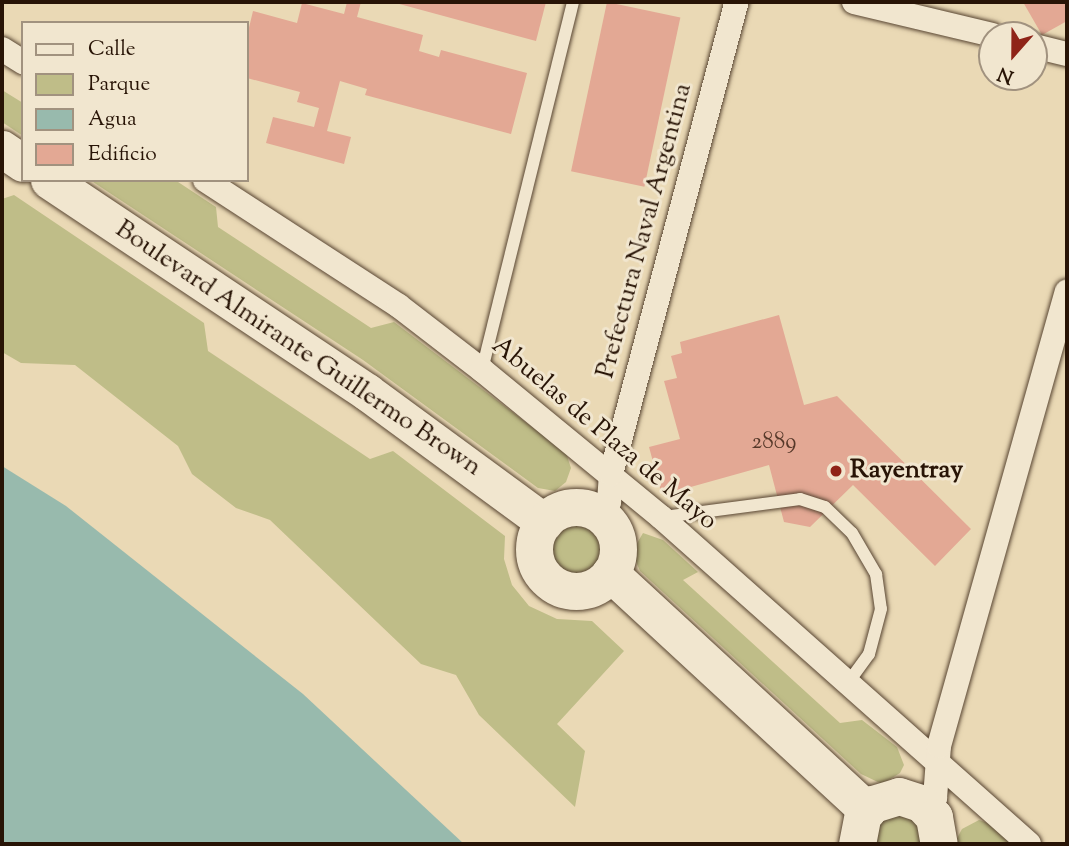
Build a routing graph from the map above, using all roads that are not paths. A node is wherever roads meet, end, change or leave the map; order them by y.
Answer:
1 (573, 2) edge
2 (737, 2) edge
3 (855, 2) edge
4 (978, 33) edge
5 (2, 48) edge
6 (1048, 49) edge
7 (1067, 54) edge
8 (21, 61) edge
9 (2, 149) edge
10 (21, 162) edge
11 (52, 182) edge
12 (208, 182) edge
13 (1067, 292) edge
14 (482, 370) junction
15 (611, 474) junction
16 (600, 515) junction
17 (661, 517) junction
18 (544, 522) junction
19 (610, 573) junction
20 (846, 687) junction
21 (938, 767) junction
22 (926, 807) junction
23 (867, 810) junction
24 (857, 844) edge
25 (939, 844) edge
26 (1028, 844) edge

1 - 14 lane
2 - 15 street, Prefectura Naval Argentina
3 - 4 street
5 - 8 street
6 - 7 street
9 - 10 main road
11 - 18 main road, Boulevard Almirante Guillermo Brown
12 - 14 street, Abuelas de Plaza de Mayo
13 - 21 street
14 - 15 street, Abuelas de Plaza de Mayo
15 - 16 street, Prefectura Naval Argentina
15 - 17 street, Abuelas de Plaza de Mayo
16 - 18 main road
16 - 19 main road
17 - 20 street, Abuelas de Plaza de Mayo
17 - 20 lane
18 - 19 main road
19 - 23 main road
20 - 21 street, Abuelas de Plaza de Mayo
21 - 22 street
21 - 26 street
22 - 23 main road
22 - 25 main road
23 - 24 main road

